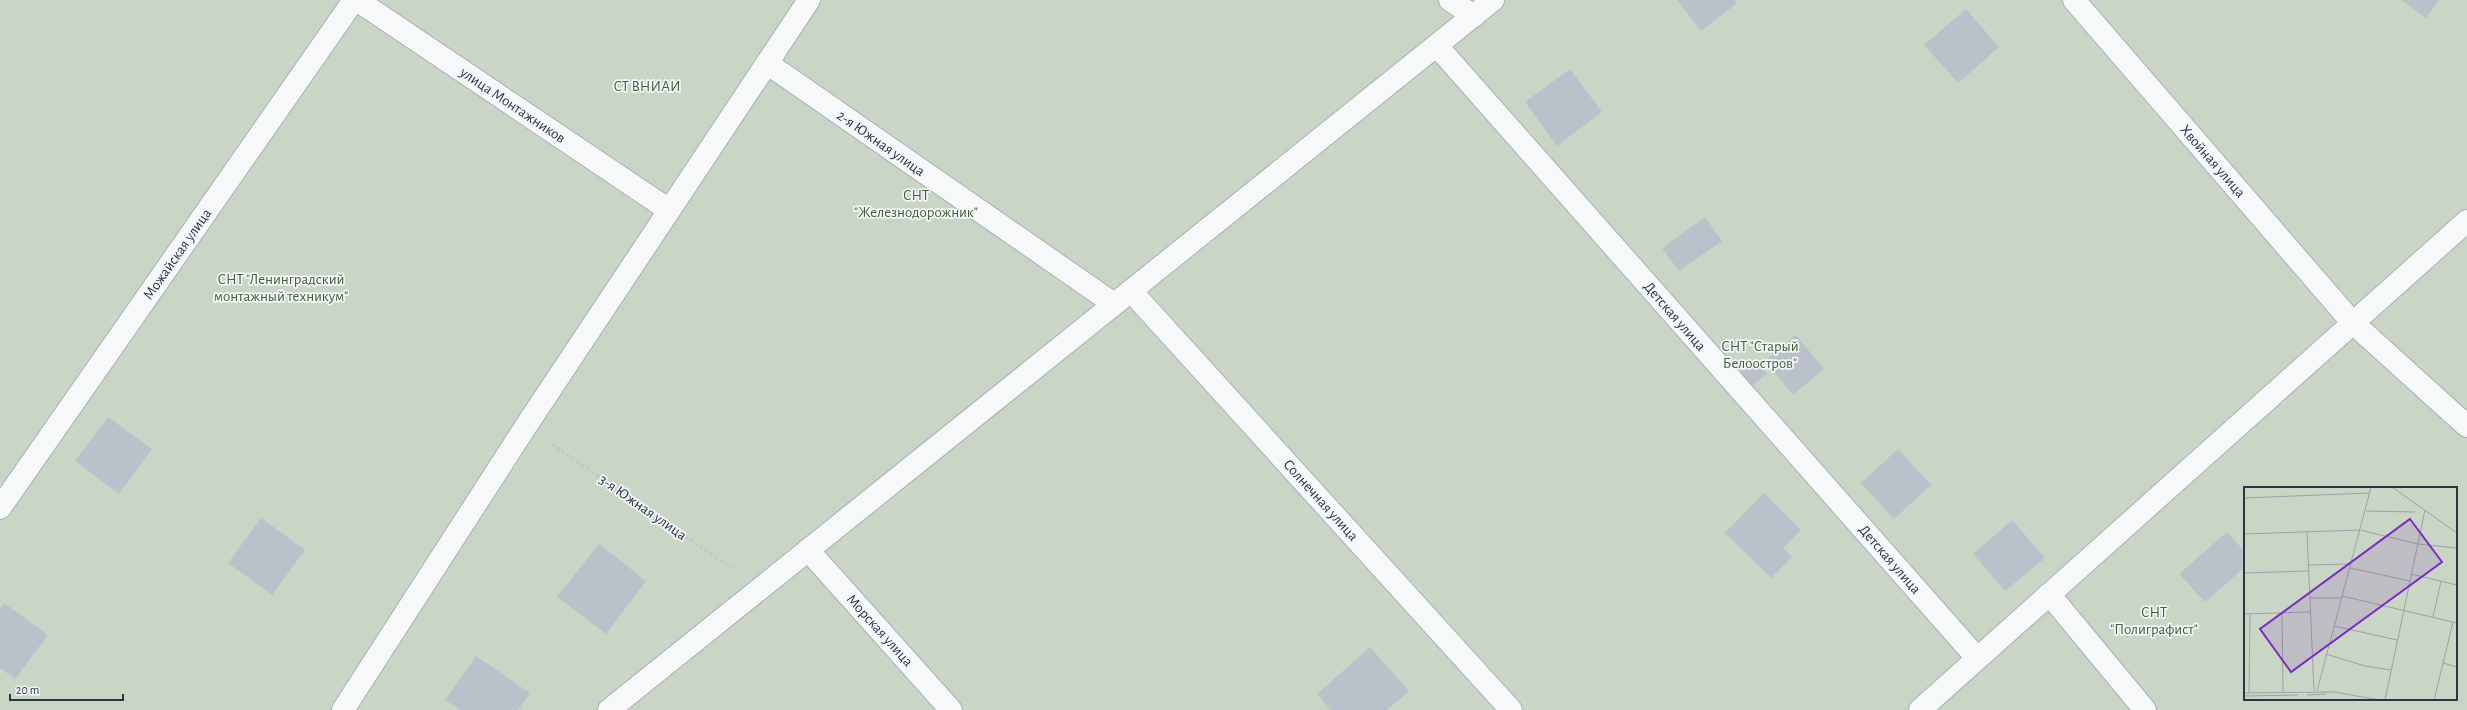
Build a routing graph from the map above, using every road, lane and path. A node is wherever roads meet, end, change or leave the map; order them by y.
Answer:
1 (355, 0) edge
2 (808, 0) edge
3 (1450, 0) edge
4 (1494, 0) edge
5 (2074, 0) edge
6 (1474, 16) junction
7 (1437, 46) junction
8 (767, 63) junction
9 (669, 210) junction
10 (2467, 221) edge
11 (1131, 291) junction
12 (1114, 304) junction
13 (2352, 322) junction
14 (526, 426) junction
15 (2467, 426) edge
16 (0, 508) edge
17 (808, 550) junction
18 (761, 588) junction
19 (2049, 594) junction
20 (1977, 658) junction
21 (343, 710) edge
22 (609, 710) edge
23 (951, 710) edge
24 (1511, 710) edge
25 (1920, 710) edge
26 (2146, 710) edge

1 - 9 street, улица Монтажников
1 - 16 street, Можайская улица
2 - 8 street
3 - 6 street
4 - 6 street
5 - 13 street, Хвойная улица
6 - 7 street
7 - 11 street
7 - 20 street, Детская улица
8 - 9 street
8 - 12 street, 2-я Южная улица
9 - 14 street
10 - 13 street
11 - 12 street
11 - 24 street, Солнечная улица
12 - 17 street
13 - 15 street, Хвойная улица
13 - 19 street
14 - 18 path, 3-я Южная улица
14 - 21 street
17 - 18 street
17 - 23 street, Морская улица
18 - 22 street
19 - 20 street
19 - 26 street
20 - 25 street

